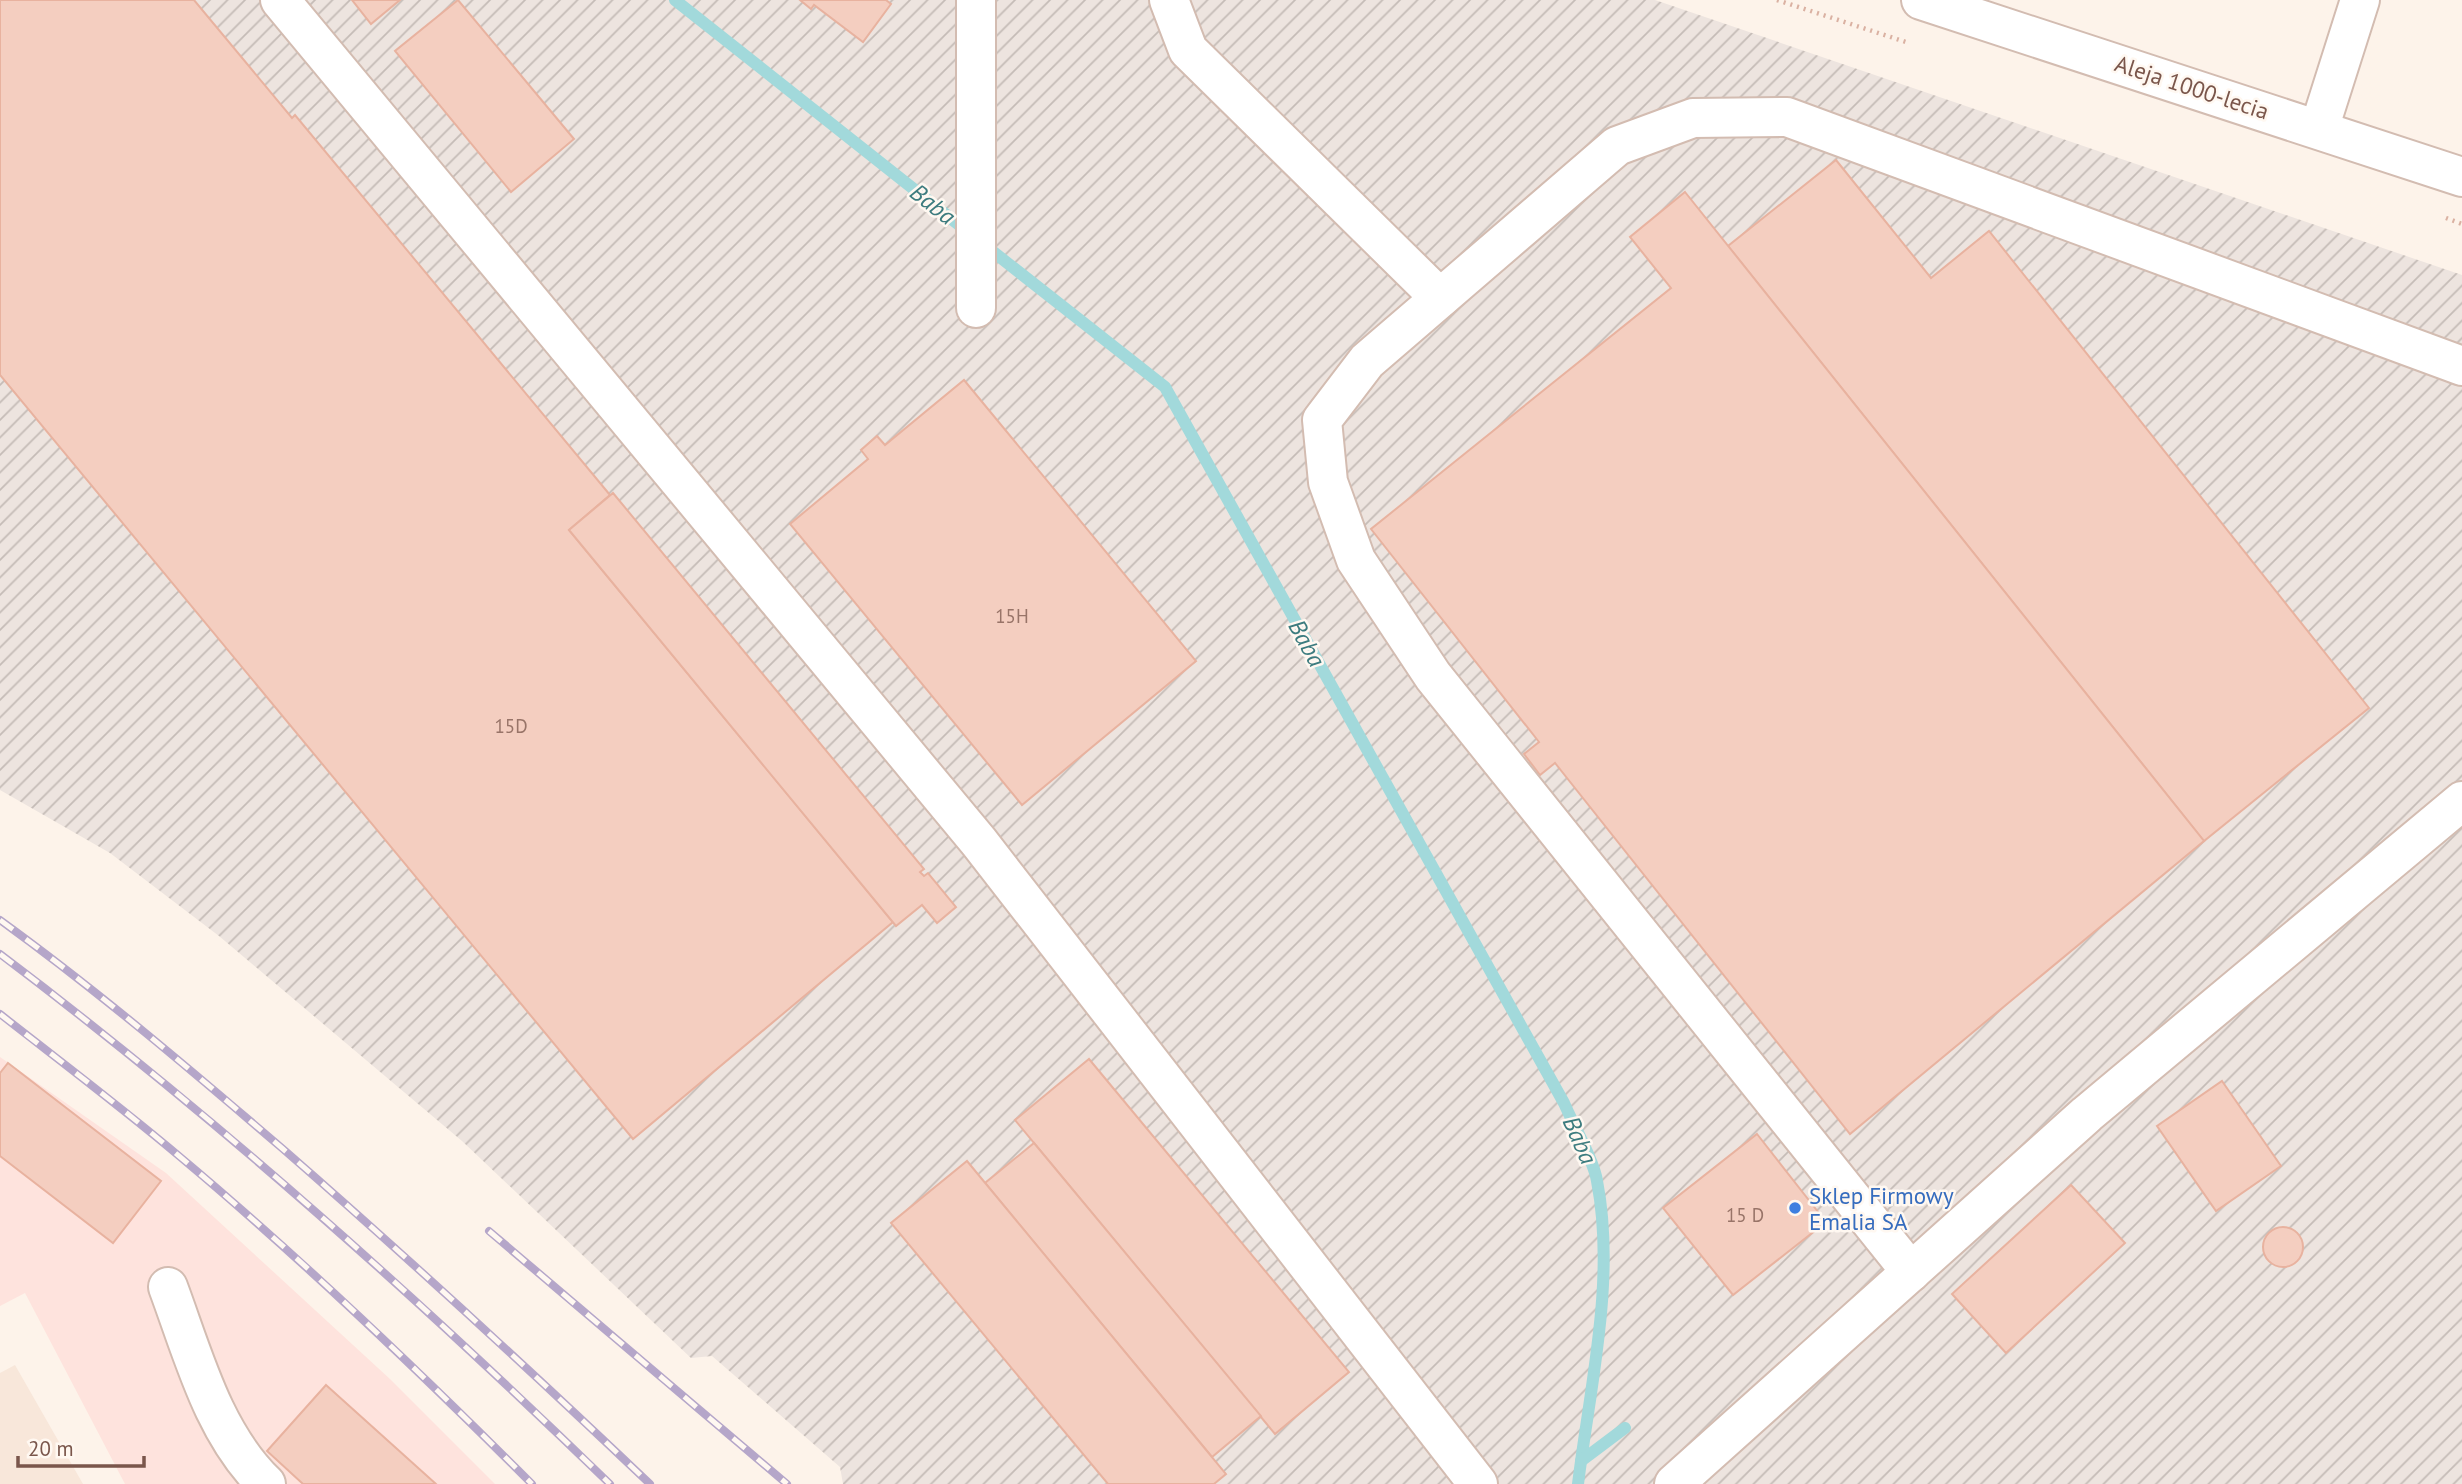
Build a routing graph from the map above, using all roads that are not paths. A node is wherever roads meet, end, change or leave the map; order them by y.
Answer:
1 (280, 0) edge
2 (976, 0) edge
3 (1169, 0) edge
4 (1922, 0) edge
5 (2360, 0) edge
6 (2319, 129) junction
7 (2462, 177) edge
8 (1440, 298) junction
9 (976, 308) dead end
10 (2462, 366) edge
11 (2459, 811) edge
12 (1911, 1272) junction
13 (168, 1286) dead end
14 (266, 1484) edge
15 (1478, 1484) edge
16 (1674, 1484) edge

1 - 15 street
2 - 9 street
3 - 8 street
4 - 6 street, Aleja 1000-lecia
5 - 6 street
6 - 7 street, Aleja 1000-lecia
8 - 10 street
8 - 12 street
11 - 12 street
12 - 16 street
13 - 14 street

